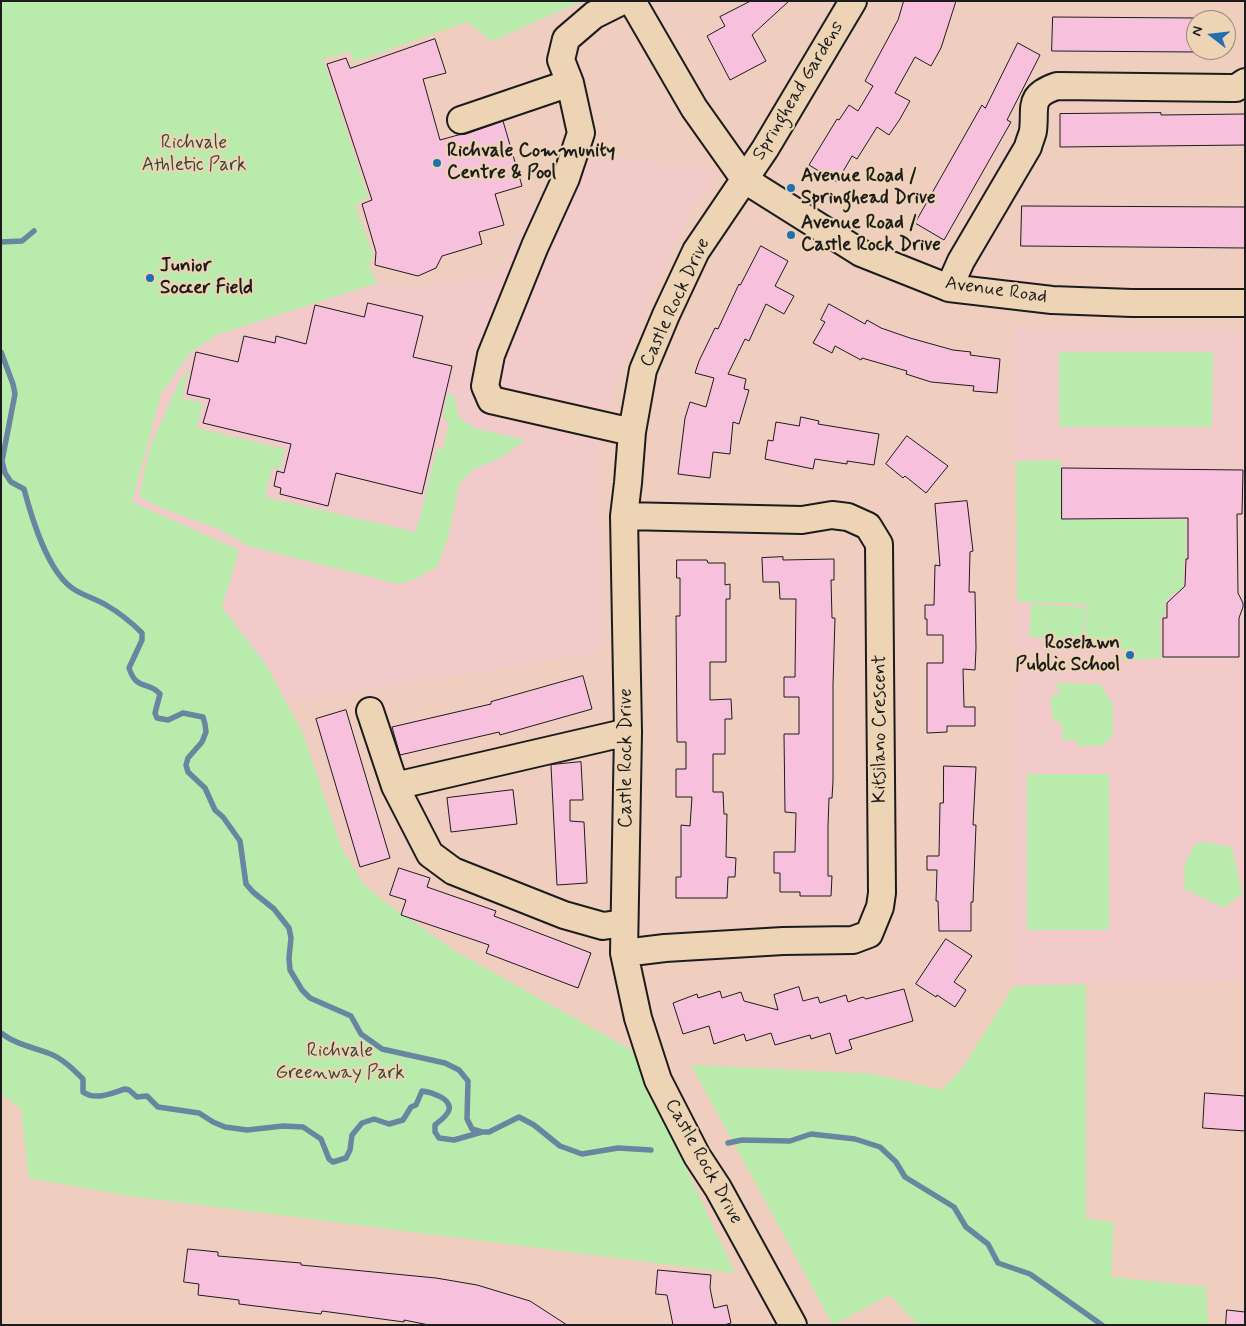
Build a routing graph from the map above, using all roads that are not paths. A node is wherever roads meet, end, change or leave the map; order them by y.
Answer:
1 (622, 1) edge
2 (632, 1) edge
3 (852, 1) edge
4 (1245, 82) edge
5 (570, 83) junction
6 (461, 120) dead end
7 (744, 180) junction
8 (949, 288) junction
9 (1245, 303) edge
10 (632, 432) junction
11 (624, 516) junction
12 (370, 711) dead end
13 (628, 732) junction
14 (395, 786) junction
15 (624, 923) junction
16 (624, 953) junction
17 (793, 1325) edge

1 - 5 street
2 - 7 street, Avenue Road
3 - 7 street, Springhead Gardens
4 - 8 street
5 - 6 street
5 - 10 street
7 - 8 street, Avenue Road
7 - 10 street, Castle Rock Drive
8 - 9 street, Avenue Road
10 - 11 street, Castle Rock Drive
11 - 13 street, Castle Rock Drive
11 - 16 street, Kitsilano Crescent
12 - 14 street
13 - 14 street
13 - 15 street, Castle Rock Drive
14 - 15 street
15 - 16 street, Castle Rock Drive
16 - 17 street, Castle Rock Drive

